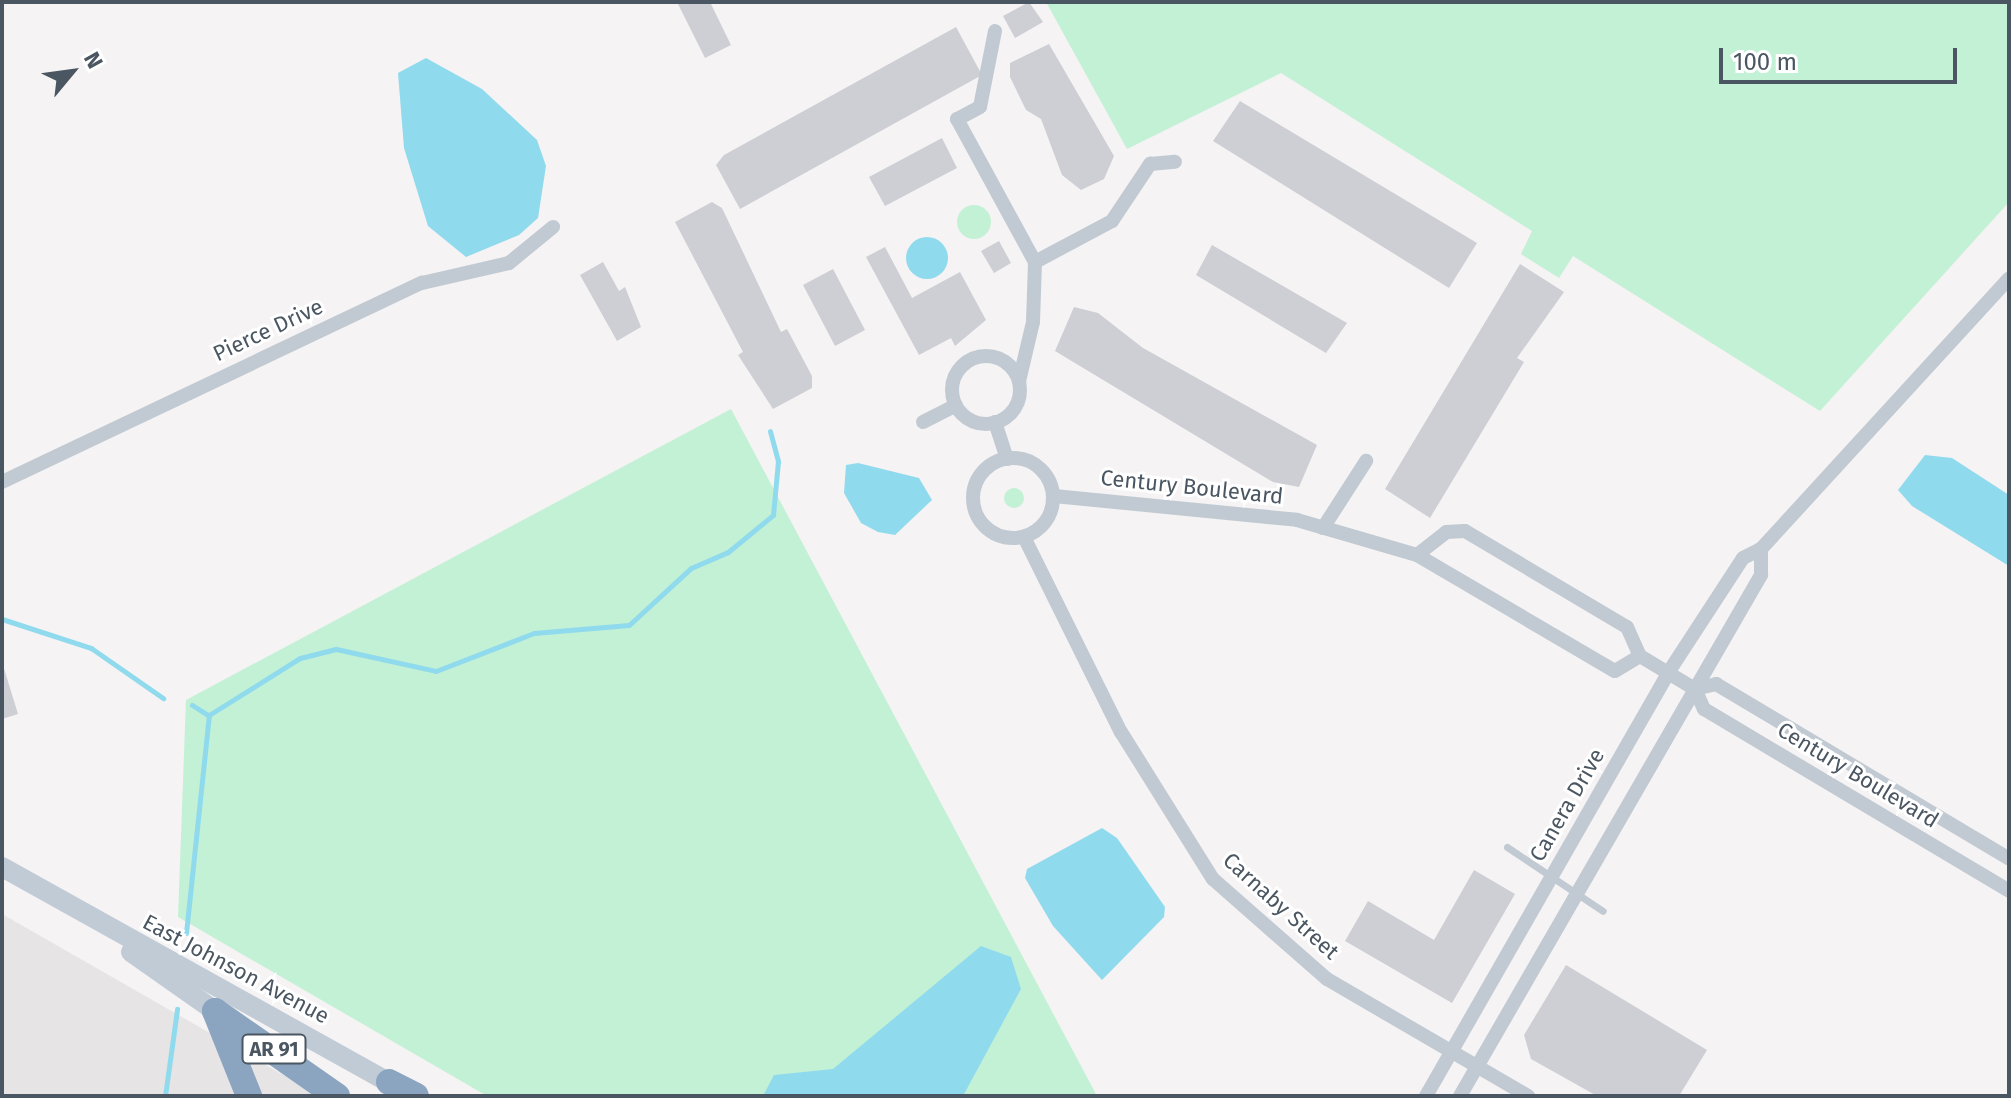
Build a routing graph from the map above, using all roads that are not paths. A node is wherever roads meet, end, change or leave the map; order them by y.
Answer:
1 (995, 31) dead end
2 (1175, 162) dead end
3 (553, 227) dead end
4 (1035, 262) junction
5 (2009, 278) edge
6 (1030, 343) junction
7 (1000, 359) junction
8 (1019, 381) junction
9 (956, 405) junction
10 (923, 422) dead end
11 (995, 422) junction
12 (1007, 459) junction
13 (1366, 461) dead end
14 (2, 482) edge
15 (1054, 496) junction
16 (1323, 528) junction
17 (1024, 537) junction
18 (1761, 549) junction
19 (1417, 555) junction
20 (1640, 656) junction
21 (1668, 673) junction
22 (1695, 689) junction
23 (1507, 847) dead end
24 (2009, 859) edge
25 (2, 867) edge
26 (1550, 879) junction
27 (2009, 891) edge
28 (1576, 895) junction
29 (60, 901) junction
30 (1603, 911) dead end
31 (215, 1011) junction
32 (1452, 1052) junction
33 (1478, 1067) junction
34 (398, 1089) edge
35 (249, 1096) edge
36 (337, 1096) edge
37 (416, 1096) edge
38 (1426, 1096) edge
39 (1460, 1096) edge
40 (1528, 1096) edge

1 - 4 street
2 - 4 street
3 - 14 street, Pierce Drive
4 - 6 street
5 - 18 street, Canera Drive
6 - 7 street
6 - 8 street
7 - 8 street
7 - 9 street
8 - 11 street
9 - 10 street
9 - 11 street
11 - 12 street
12 - 15 street
12 - 17 street
13 - 16 street
15 - 16 street, Century Boulevard
15 - 17 street
16 - 19 street, Century Boulevard
17 - 32 street, Carnaby Street
18 - 21 street, Canera Drive
18 - 22 street
19 - 20 street, Century Boulevard
19 - 20 street, Century Boulevard
20 - 21 street, Century Boulevard
21 - 22 street, Century Boulevard
21 - 26 street, Canera Drive
22 - 24 street, Century Boulevard
22 - 27 street, Century Boulevard
22 - 28 street
23 - 26 lane
25 - 29 main road, East Johnson Avenue / AR 91
26 - 28 lane
26 - 32 street, Canera Drive
28 - 30 lane
28 - 33 street
29 - 31 main road, East Johnson Avenue / AR 91
29 - 34 main road, East Johnson Avenue / AR 91
31 - 35 highway
31 - 36 highway, AR 91
32 - 33 street, Carnaby Street
32 - 38 street, Canera Drive
33 - 39 street
33 - 40 street, Carnaby Street
34 - 37 highway, AR 91

